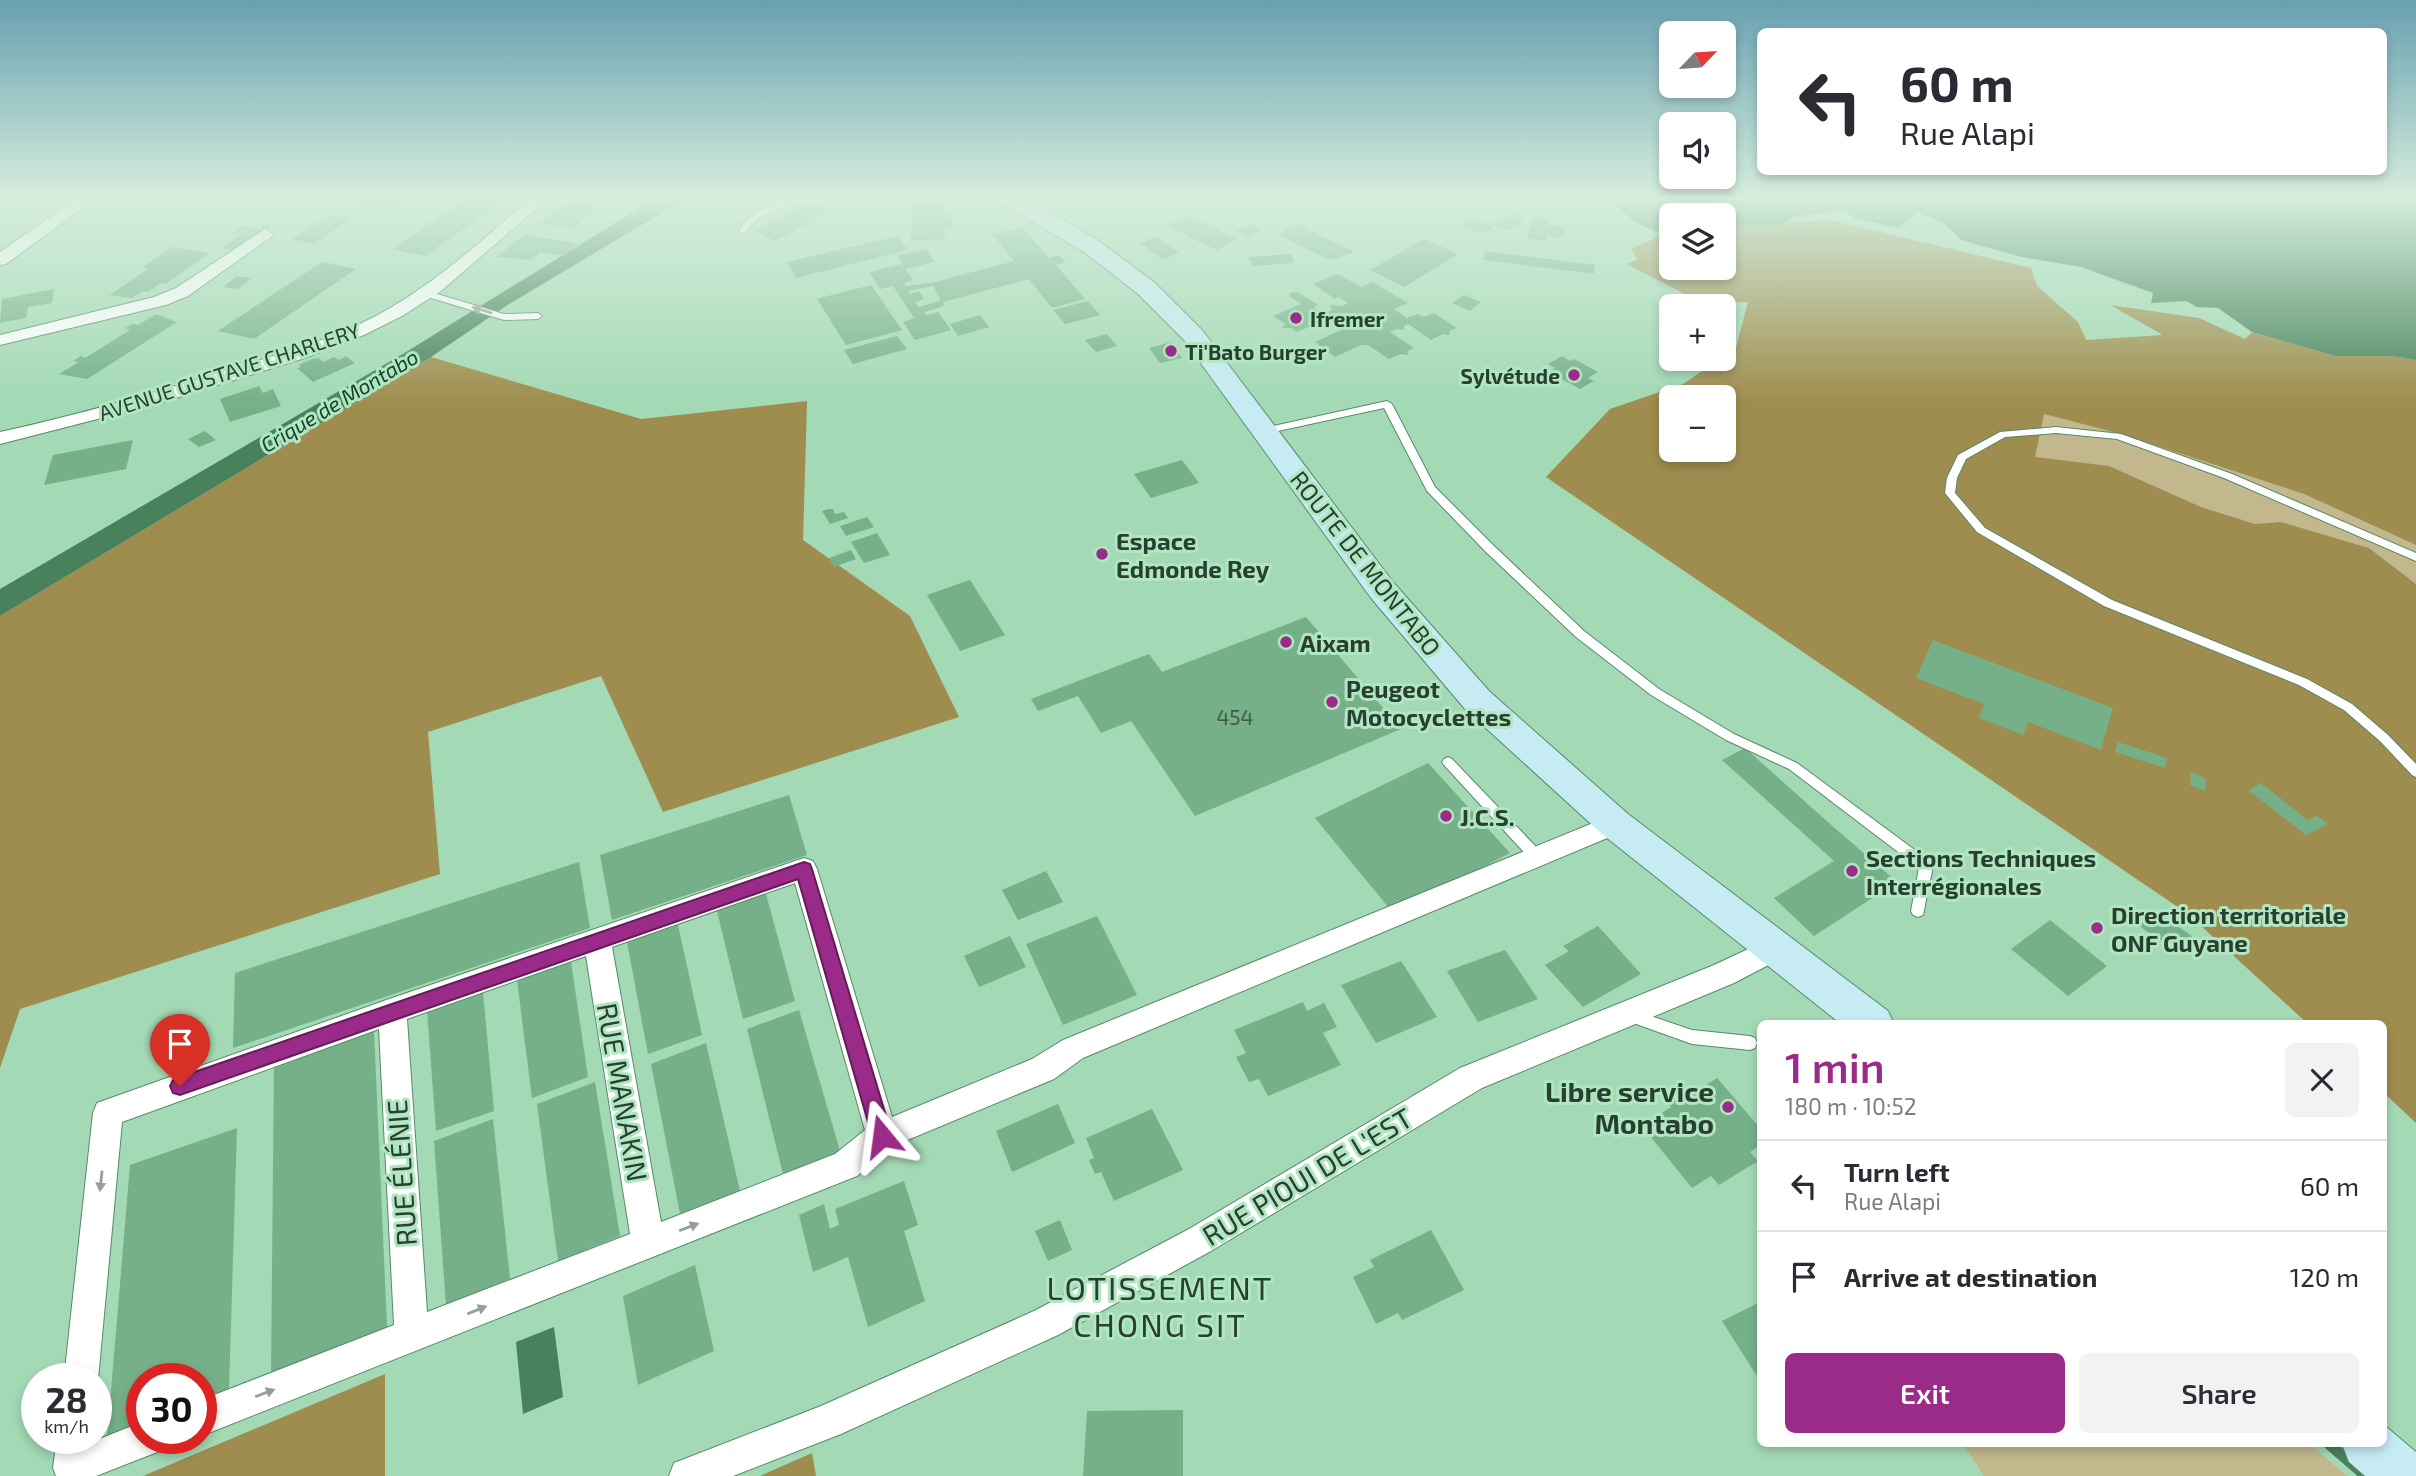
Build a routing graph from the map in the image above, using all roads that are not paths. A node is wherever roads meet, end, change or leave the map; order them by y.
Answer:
1 (221, 265) edge
2 (458, 265) edge
3 (1116, 265) edge
4 (424, 293) junction
5 (538, 316) dead end
6 (0, 340) edge
7 (1264, 431) junction
8 (0, 438) edge
9 (2416, 557) edge
10 (1448, 762) dead end
11 (2416, 772) edge
12 (1615, 824) junction
13 (1537, 857) junction
14 (1918, 911) dead end
15 (597, 941) junction
16 (1776, 948) junction
17 (392, 1011) junction
18 (1626, 1014) junction
19 (1868, 1020) edge
20 (1750, 1043) dead end
21 (882, 1136) junction
22 (648, 1243) junction
23 (412, 1336) junction
24 (83, 1363) edge
25 (217, 1412) edge
26 (2370, 1447) edge
27 (73, 1454) edge
28 (106, 1454) edge
29 (687, 1476) edge
30 (2403, 1476) edge

1 - 6 street
2 - 4 street, AVENUE GUSTAVE CHARLERY
3 - 7 main road, ROUTE DE MONTABO
5 -> 4 lane
4 - 8 street, AVENUE GUSTAVE CHARLERY
7 - 12 main road, ROUTE DE MONTABO
7 - 14 lane
9 - 11 lane
10 - 13 lane
12 - 13 street
12 - 16 main road, ROUTE DE MONTABO
13 - 21 street
15 - 17 street
15 - 21 street
15 - 22 street, RUE MANAKIN
16 - 18 street, RUE PIOUI DE L'EST
16 - 19 main road, ROUTE DE MONTABO
17 - 23 street, RUE ÉLÉNIE
17 -> 24 street
18 - 20 lane
18 - 29 street, RUE PIOUI DE L'EST
22 -> 21 street
23 -> 22 street
25 -> 23 street
26 - 30 main road
27 - 28 street

